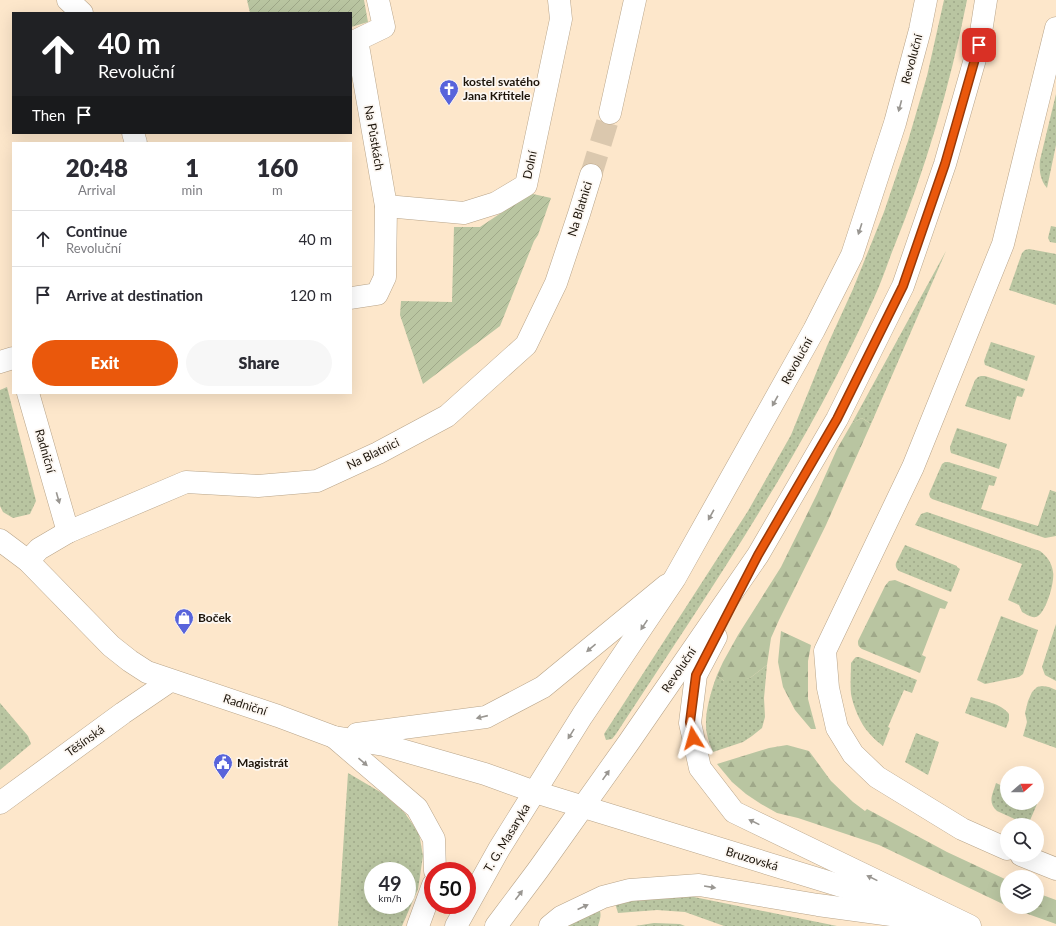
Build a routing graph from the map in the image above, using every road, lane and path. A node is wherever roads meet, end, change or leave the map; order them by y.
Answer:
1 (68, 0) edge
2 (378, 0) edge
3 (559, 0) edge
4 (635, 0) edge
5 (926, 0) edge
6 (986, 0) edge
7 (81, 12) edge
8 (1056, 28) edge
9 (354, 40) edge
10 (610, 113) tunnel mouth
11 (591, 175) tunnel mouth
12 (386, 206) junction
13 (352, 298) edge
14 (12, 358) edge
15 (0, 362) edge
16 (28, 394) edge
17 (68, 532) junction
18 (0, 540) edge
19 (758, 555) junction
20 (28, 561) junction
21 (675, 578) junction
22 (170, 680) junction
23 (334, 737) junction
24 (534, 792) junction
25 (0, 804) edge
26 (584, 807) junction
27 (1000, 846) edge
28 (435, 862) edge
29 (1038, 862) edge
30 (1056, 869) edge
31 (424, 910) edge
32 (418, 926) edge
33 (456, 926) edge
34 (496, 926) edge
35 (550, 926) edge
36 (970, 926) edge

1 - 7 street
2 - 9 street, Na Půstkách
3 - 12 street, Dolní
4 - 10 street
5 -> 21 street, Revoluční
6 - 19 street, Revoluční
8 - 27 street
9 - 12 street, Na Půstkách
11 - 17 street, Na Blatnici
12 - 13 street, Na Půstkách
14 - 15 street
16 -> 17 street, Radniční
17 - 20 street, Na Blatnici
18 - 20 street, Radniční
26 -> 19 street, Revoluční
36 -> 19 street
20 - 22 street, Radniční
21 -> 23 street
21 -> 24 street, Revoluční
22 - 23 street, Radniční
22 - 25 street, Těšínská
23 - 24 street, Radniční
23 -> 28 street
24 - 26 street, Bruzovská
24 - 33 street, T. G. Masaryka
34 -> 26 street
26 - 36 street, Bruzovská
29 - 30 street
31 - 32 street
35 -> 36 street

